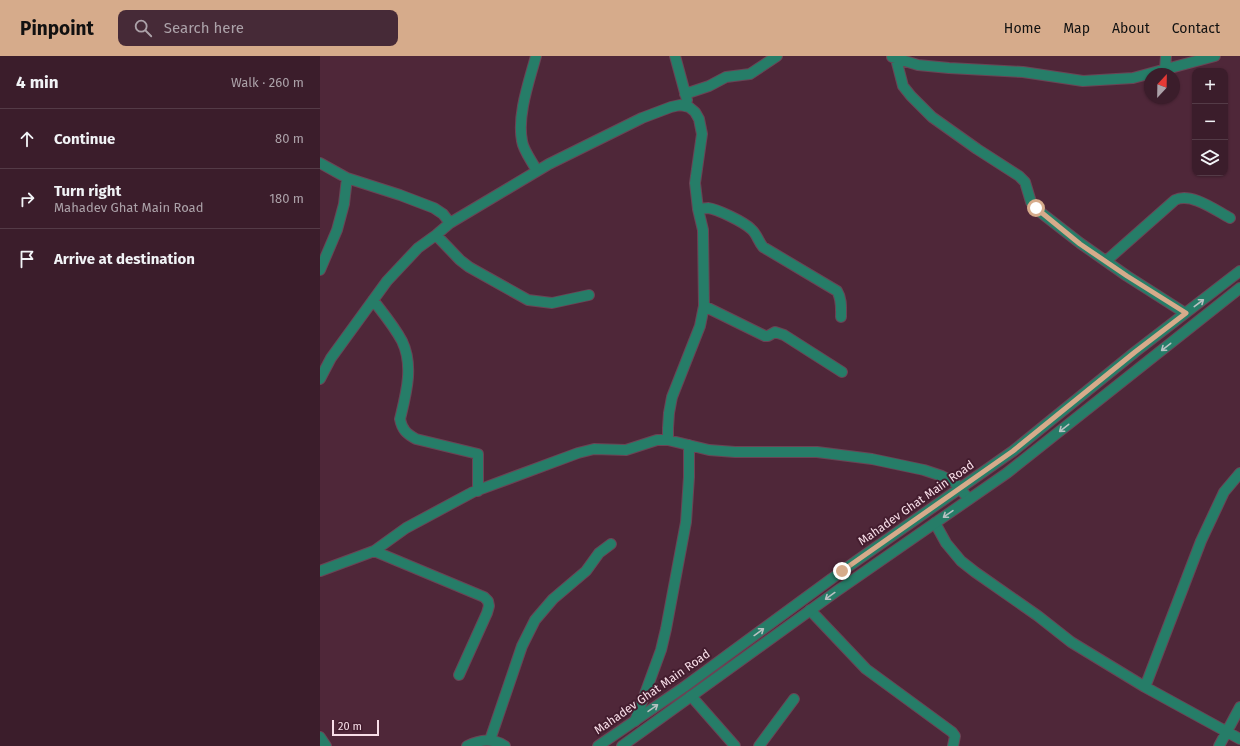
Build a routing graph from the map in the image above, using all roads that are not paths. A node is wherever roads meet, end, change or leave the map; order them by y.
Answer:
1 (536, 56) edge
2 (675, 56) edge
3 (777, 56) edge
4 (1166, 56) edge
5 (1215, 56) edge
6 (893, 58) edge
7 (1165, 68) edge
8 (1169, 68) edge
9 (1144, 75) edge
10 (685, 94) junction
11 (689, 107) junction
12 (320, 163) edge
13 (537, 172) junction
14 (347, 178) junction
15 (698, 209) junction
16 (1230, 218) dead end
17 (450, 223) junction
18 (436, 235) junction
19 (1106, 261) junction
20 (320, 270) edge
21 (1240, 271) edge
22 (1240, 288) edge
23 (589, 295) dead end
24 (373, 300) junction
25 (704, 306) junction
26 (1186, 313) junction
27 (841, 317) dead end
28 (842, 372) dead end
29 (320, 379) edge
30 (668, 440) junction
31 (689, 445) junction
32 (1240, 473) edge
33 (960, 488) junction
34 (478, 491) junction
35 (969, 499) junction
36 (935, 523) junction
37 (611, 544) dead end
38 (374, 551) junction
39 (320, 571) edge
40 (810, 610) junction
41 (459, 675) dead end
42 (1145, 687) junction
43 (691, 696) junction
44 (794, 699) dead end
45 (1240, 707) edge
46 (635, 721) junction
47 (1227, 731) junction
48 (320, 737) edge
49 (1240, 739) edge
50 (490, 740) junction
51 (326, 746) edge
52 (467, 746) edge
53 (504, 746) edge
54 (598, 746) edge
55 (622, 746) edge
56 (735, 746) edge
57 (758, 746) edge
58 (953, 746) edge
59 (1219, 746) edge

1 - 13 street
2 - 10 street
3 - 10 street
4 - 7 street
5 - 8 street
6 - 9 street
6 - 19 street
10 - 11 street
11 - 13 street
11 - 15 street
12 - 14 street
13 - 17 street
14 - 17 street
14 - 20 street
15 - 25 street
15 - 27 street
16 - 19 street
17 - 18 street
18 - 23 street
18 - 24 street
19 - 26 street
26 -> 21 street, Mahadev Ghat Main Road
22 -> 35 street
24 - 29 street
24 - 34 street
25 - 28 street
25 - 30 street
26 - 33 street, Mahadev Ghat Main Road
30 - 31 street
30 - 34 street
31 - 33 street
31 - 46 street
32 - 42 street
33 - 35 street
46 -> 33 street, Mahadev Ghat Main Road
34 - 38 street
35 -> 36 street
36 -> 40 street
36 - 42 street
37 - 50 street
38 - 39 street
38 - 41 street
40 - 43 street
40 - 58 street
42 - 47 street
43 - 55 street
43 - 56 street
44 - 57 street
45 - 47 street
46 - 54 street, Mahadev Ghat Main Road
47 - 49 street
47 - 59 street
48 - 51 street
50 - 52 street
50 - 53 street

